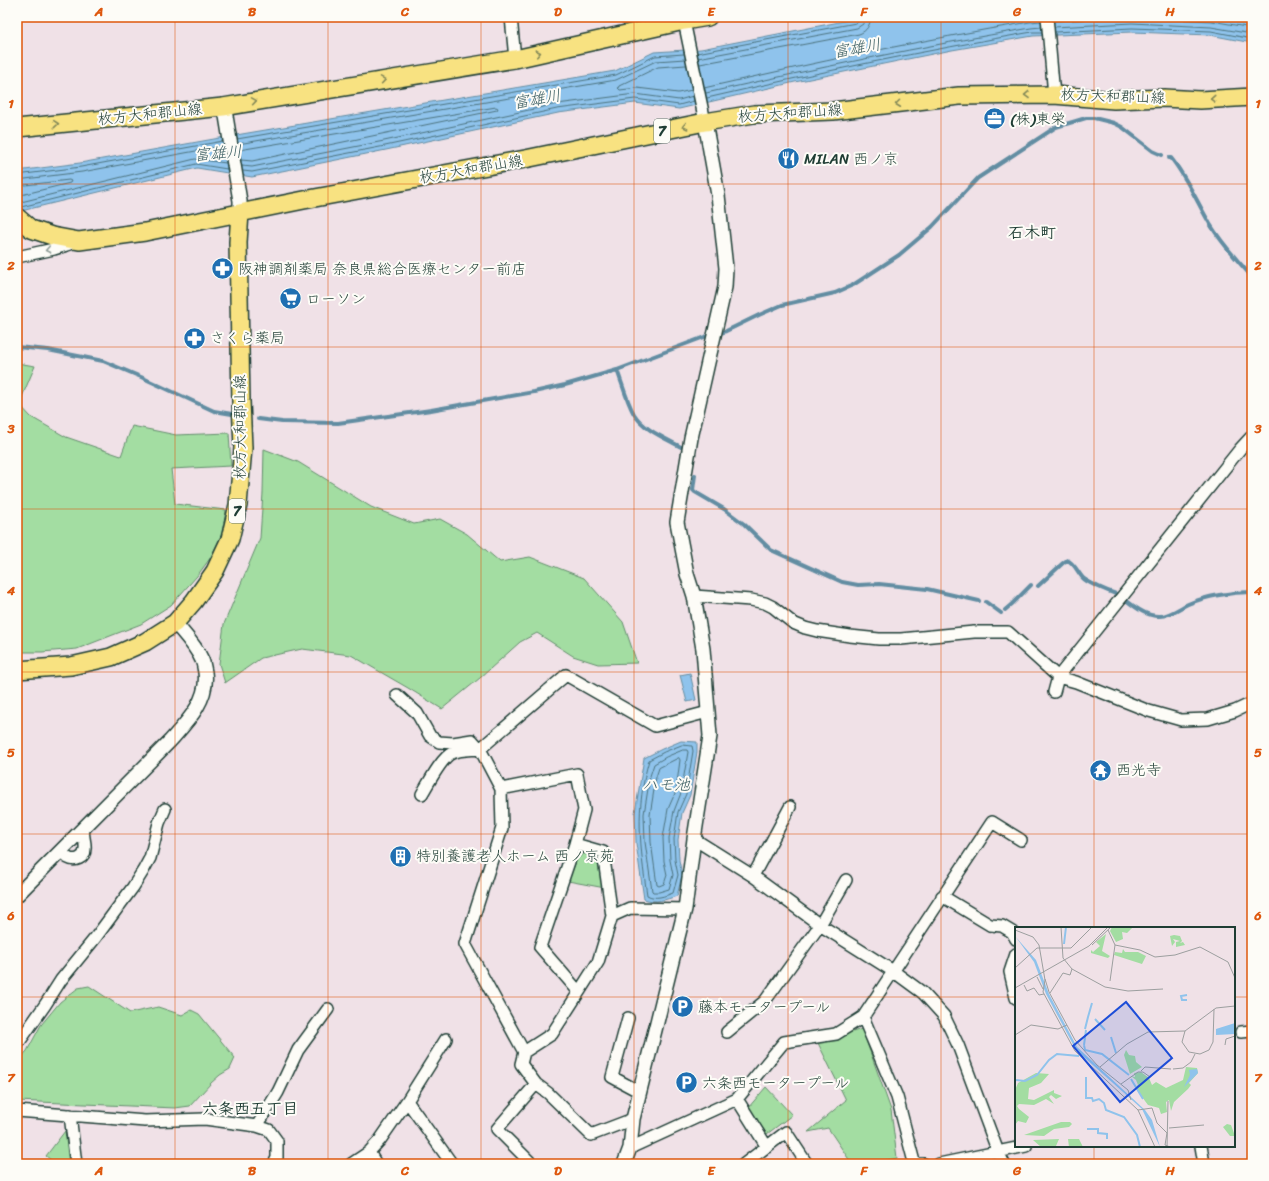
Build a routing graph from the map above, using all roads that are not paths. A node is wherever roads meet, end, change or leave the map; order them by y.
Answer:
1 (511, 17) edge
2 (708, 17) edge
3 (1047, 17) edge
4 (684, 21) junction
5 (515, 59) junction
6 (1054, 95) junction
7 (1252, 97) edge
8 (224, 111) junction
9 (703, 116) junction
10 (17, 128) edge
11 (240, 207) junction
12 (17, 218) edge
13 (79, 242) junction
14 (17, 257) edge
15 (1252, 436) edge
16 (694, 596) junction
17 (175, 623) junction
18 (17, 670) edge
19 (1058, 677) junction
20 (1054, 692) dead end
21 (397, 695) dead end
22 (1252, 703) edge
23 (708, 712) junction
24 (480, 749) junction
25 (501, 789) junction
26 (422, 794) dead end
27 (790, 808) dead end
28 (165, 809) dead end
29 (84, 827) junction
30 (694, 839) junction
31 (1021, 840) dead end
32 (575, 844) junction
33 (60, 852) junction
34 (753, 876) junction
35 (846, 880) dead end
36 (17, 895) edge
37 (942, 896) junction
38 (685, 909) junction
39 (612, 916) junction
40 (820, 925) junction
41 (1015, 938) edge
42 (1015, 957) edge
43 (893, 971) junction
44 (579, 992) junction
45 (1015, 994) edge
46 (328, 1009) dead end
47 (863, 1016) junction
48 (628, 1018) dead end
49 (727, 1032) dead end
50 (446, 1039) dead end
51 (17, 1045) edge
52 (524, 1052) junction
53 (536, 1084) junction
54 (640, 1092) junction
55 (737, 1099) junction
56 (407, 1101) junction
57 (17, 1111) edge
58 (70, 1115) junction
59 (633, 1119) junction
60 (257, 1126) junction
61 (767, 1147) junction
62 (1021, 1147) edge
63 (1201, 1147) edge
64 (630, 1148) junction
65 (369, 1152) junction
66 (998, 1152) junction
67 (76, 1164) edge
68 (274, 1164) edge
69 (351, 1164) edge
70 (376, 1164) edge
71 (452, 1164) edge
72 (532, 1164) edge
73 (624, 1164) edge
74 (744, 1164) edge
75 (807, 1164) edge
76 (924, 1164) edge
77 (939, 1164) edge
78 (1004, 1164) edge
79 (1204, 1164) edge

1 - 5 street
2 - 4 main road, 枚方大和郡山線
3 - 6 street
5 -> 4 main road, 枚方大和郡山線
4 - 9 street
8 -> 5 main road, 枚方大和郡山線
7 -> 6 main road, 枚方大和郡山線 / 7
6 -> 9 main road, 枚方大和郡山線 / 7
10 -> 8 main road, 枚方大和郡山線
8 - 11 street
9 -> 11 main road, 枚方大和郡山線 / 7
9 - 16 street
11 - 13 main road, 枚方大和郡山線 / 7
11 - 17 main road, 枚方大和郡山線 / 7
12 - 13 main road, 枚方大和郡山線 / 7
13 -> 14 street
15 - 19 street
16 - 19 street
16 - 23 street
17 - 18 main road, 枚方大和郡山線 / 7
17 - 29 street
19 - 20 street
19 - 22 street
21 - 24 street
23 - 24 street
23 - 30 street
24 - 25 street
24 - 26 street
25 - 32 street
25 - 52 street
27 - 34 street
28 - 51 street
29 - 33 street
29 - 33 street
30 - 34 street
30 - 38 street
31 - 37 street
32 - 39 street
32 - 44 street
33 - 36 street
34 - 40 street
35 - 40 street
37 - 41 street
37 - 43 street
38 - 39 street
38 - 54 street
39 - 44 street
40 - 43 street
40 - 49 street
42 - 45 street
43 - 47 street
43 - 66 street
44 - 52 street
46 - 60 street
47 - 55 street
47 - 76 street
48 - 54 street
50 - 56 street
52 - 53 street
53 - 59 street
53 - 72 street
54 - 59 street
55 - 61 street
55 - 64 street
56 - 65 street
56 - 71 street
57 - 58 street
58 - 60 street
58 - 67 street
59 - 64 street
60 - 68 street
61 - 74 street
61 - 75 street
62 - 66 street
63 - 79 street
64 - 73 street
65 - 69 street
65 - 70 street
66 - 77 street
66 - 78 street

